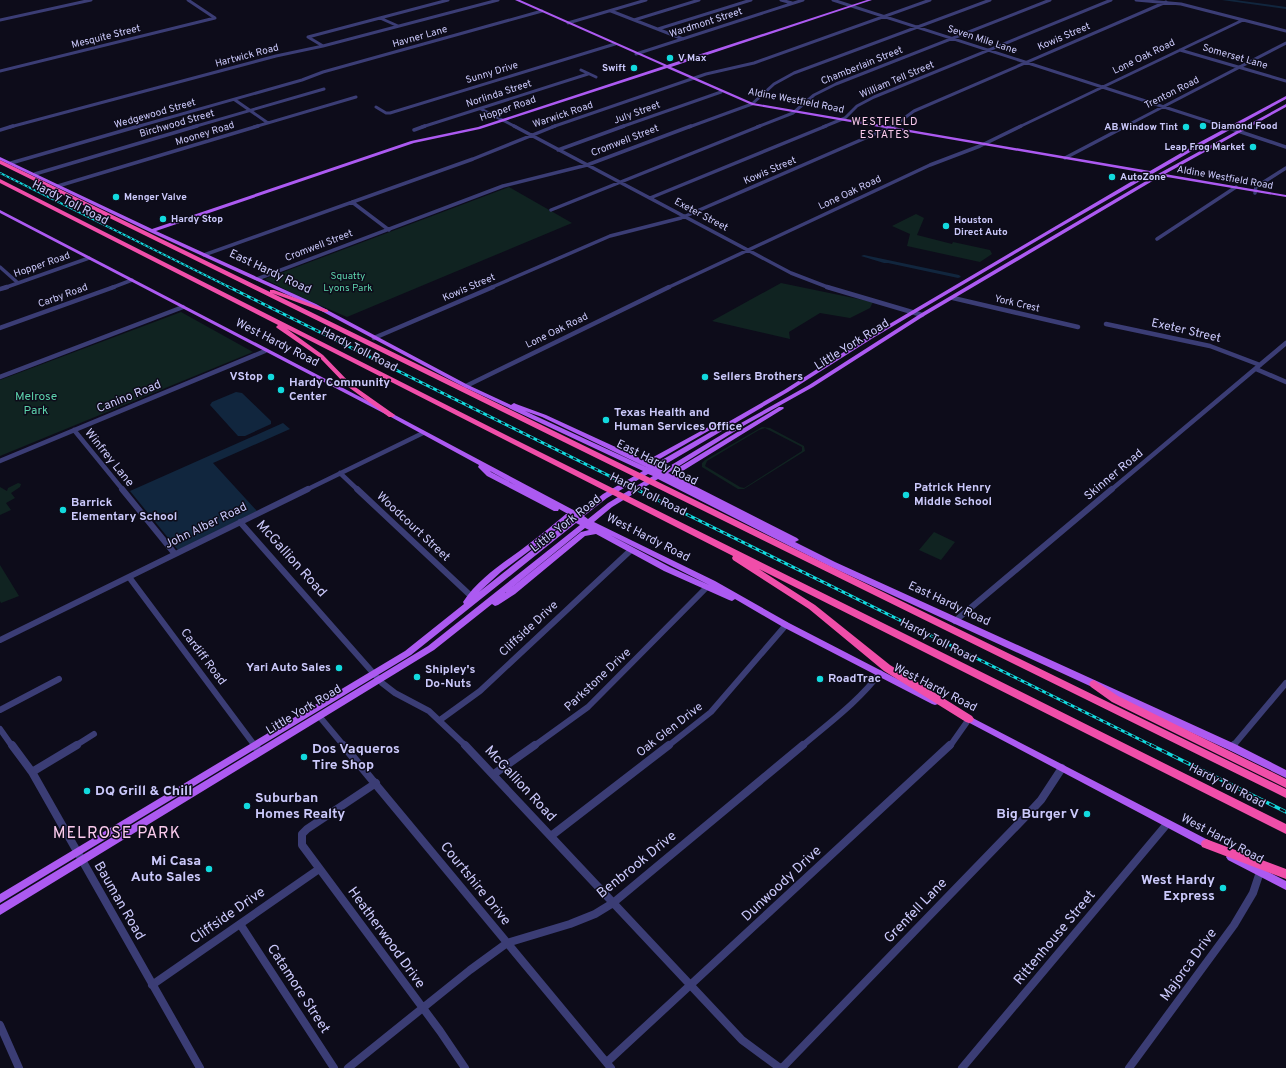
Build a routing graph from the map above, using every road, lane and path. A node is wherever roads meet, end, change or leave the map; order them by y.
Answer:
1 (90, 0) edge
2 (188, 0) edge
3 (448, 0) edge
4 (498, 0) edge
5 (517, 0) edge
6 (646, 0) edge
7 (699, 0) edge
8 (751, 0) edge
9 (781, 0) edge
10 (804, 0) edge
11 (833, 0) edge
12 (870, 0) edge
13 (930, 0) edge
14 (990, 0) edge
15 (1050, 0) edge
16 (1111, 0) edge
17 (1136, 0) edge
18 (1166, 2) junction
19 (792, 4) junction
20 (851, 6) junction
21 (610, 10) junction
22 (542, 11) junction
23 (884, 16) junction
24 (380, 18) junction
25 (0, 20) edge
26 (634, 20) junction
27 (1243, 20) junction
28 (568, 23) junction
29 (398, 26) junction
30 (917, 27) junction
31 (658, 29) junction
32 (1286, 31) edge
33 (683, 39) junction
34 (952, 39) junction
35 (1286, 43) edge
36 (615, 44) junction
37 (323, 46) junction
38 (988, 50) junction
39 (1180, 50) junction
40 (636, 54) junction
41 (1026, 63) junction
42 (666, 66) junction
43 (1240, 67) junction
44 (0, 70) edge
45 (581, 70) dead end
46 (588, 74) junction
47 (596, 77) dead end
48 (693, 79) junction
49 (302, 80) joint
50 (1286, 81) edge
51 (1102, 87) junction
52 (324, 89) dead end
53 (721, 92) junction
54 (356, 97) dead end
55 (1286, 97) edge
56 (235, 100) junction
57 (752, 104) junction
58 (1286, 105) edge
59 (376, 107) dead end
60 (1164, 107) junction
61 (481, 108) junction
62 (251, 111) junction
63 (796, 112) junction
64 (502, 120) junction
65 (843, 120) junction
66 (268, 123) junction
67 (892, 128) junction
68 (1228, 128) junction
69 (0, 130) edge
70 (414, 130) dead end
71 (1237, 131) junction
72 (530, 135) junction
73 (984, 144) junction
74 (1286, 147) edge
75 (558, 150) junction
76 (0, 158) edge
77 (1065, 158) junction
78 (0, 162) edge
79 (11, 163) junction
80 (587, 165) junction
81 (1125, 168) junction
82 (1173, 168) junction
83 (1286, 168) edge
84 (1150, 173) junction
85 (34, 174) junction
86 (1160, 175) junction
87 (1184, 178) junction
88 (0, 181) edge
89 (1137, 181) junction
90 (618, 182) junction
91 (58, 186) junction
92 (1235, 188) junction
93 (1255, 191) junction
94 (1286, 197) edge
95 (650, 198) junction
96 (352, 202) junction
97 (551, 210) dead end
98 (0, 211) edge
99 (685, 217) junction
100 (389, 230) junction
101 (152, 231) junction
102 (1040, 236) junction
103 (1157, 239) dead end
104 (1050, 240) junction
105 (747, 250) junction
106 (188, 255) junction
107 (204, 255) junction
108 (90, 258) junction
109 (0, 267) edge
110 (257, 279) junction
111 (132, 280) junction
112 (18, 283) junction
113 (0, 289) edge
114 (953, 298) junction
115 (183, 307) junction
116 (326, 311) junction
117 (913, 312) junction
118 (922, 315) junction
119 (266, 316) junction
120 (1106, 324) dead end
121 (1078, 327) dead end
122 (0, 328) edge
123 (871, 337) junction
124 (374, 338) junction
125 (881, 342) junction
126 (1286, 343) edge
127 (265, 351) junction
128 (1258, 367) junction
129 (0, 377) edge
130 (1286, 382) edge
131 (466, 386) junction
132 (795, 386) junction
133 (786, 391) junction
134 (803, 391) junction
135 (391, 415) junction
136 (74, 430) junction
137 (422, 433) junction
138 (661, 456) junction
139 (468, 457) junction
140 (0, 461) edge
141 (683, 464) junction
142 (646, 468) junction
143 (340, 473) junction
144 (658, 476) junction
145 (675, 479) junction
146 (568, 516) junction
147 (578, 516) junction
148 (588, 521) junction
149 (240, 522) junction
150 (683, 525) junction
151 (554, 532) junction
152 (596, 532) junction
153 (578, 538) junction
154 (631, 550) junction
155 (175, 554) junction
156 (832, 564) junction
157 (129, 577) junction
158 (706, 588) junction
159 (471, 596) junction
160 (755, 607) junction
161 (460, 611) junction
162 (473, 616) junction
163 (955, 621) junction
164 (786, 625) junction
165 (0, 640) edge
166 (880, 673) junction
167 (377, 676) junction
168 (59, 678) dead end
169 (1286, 682) edge
170 (1094, 684) junction
171 (0, 710) edge
172 (319, 716) junction
173 (969, 719) junction
174 (440, 720) junction
175 (0, 729) edge
176 (94, 734) dead end
177 (1232, 747) junction
178 (257, 748) junction
179 (1062, 768) junction
180 (32, 772) junction
181 (494, 774) junction
182 (1286, 774) edge
183 (376, 783) junction
184 (1286, 784) edge
185 (1286, 794) edge
186 (1167, 824) junction
187 (1286, 829) edge
188 (551, 836) junction
189 (1206, 844) junction
190 (79, 856) junction
191 (319, 869) junction
192 (1260, 872) junction
193 (1286, 874) edge
194 (1286, 886) edge
195 (0, 899) edge
196 (614, 903) junction
197 (0, 910) edge
198 (240, 924) junction
199 (508, 943) junction
200 (152, 985) junction
201 (691, 986) junction
202 (423, 1009) junction
203 (0, 1025) edge
204 (609, 1065) edge
205 (19, 1068) edge
206 (200, 1068) edge
207 (334, 1068) edge
208 (348, 1068) edge
209 (465, 1068) edge
210 (781, 1068) edge
211 (962, 1068) edge
212 (1129, 1068) edge

1 - 25 street
2 - 44 street, Mesquite Street
3 - 24 street
4 - 29 street, Hartwick Road
5 - 22 main road, Aldine Westfield Road
6 - 21 street
7 - 26 street
8 - 31 street
9 - 19 street
10 - 19 street, Wardmont Street
11 - 20 street, Seven Mile Lane
12 - 20 main road, Hopper Road
13 - 23 street, Warwick Road
14 - 30 street, Cromwell Street
15 - 34 street, Chamberlain Street
16 - 38 street, William Tell Street
17 - 18 street
18 - 27 street
18 - 41 street, Kowis Street
19 - 33 street, Wardmont Street
20 - 23 street, Seven Mile Lane
20 - 42 main road, Hopper Road
21 - 26 street
21 - 28 street
22 - 28 main road, Aldine Westfield Road
22 - 49 street, Havner Lane
23 - 30 street, Seven Mile Lane
23 - 48 street, Warwick Road
24 - 29 street
24 - 37 street
26 - 31 street
27 - 32 street
27 - 39 street, Lone Oak Road
28 - 36 main road, Aldine Westfield Road
29 - 37 street, Hartwick Road
30 - 34 street, Seven Mile Lane
30 - 57 street, Cromwell Street
31 - 33 street
33 - 40 street, Wardmont Street
34 - 38 street, Seven Mile Lane
34 - 63 street, Chamberlain Street
35 - 43 street, Trenton Road
36 - 40 main road, Aldine Westfield Road
36 - 59 street, Sunny Drive
37 - 69 street, Hartwick Road
38 - 41 street, Seven Mile Lane
38 - 65 street, William Tell Street
39 - 43 street, Somerset Lane
39 - 51 street, Lone Oak Road
40 - 42 main road, Aldine Westfield Road
41 - 51 street, Seven Mile Lane
41 - 67 street, Kowis Street
42 - 48 main road, Aldine Westfield Road
42 - 64 main road, Hopper Road
43 - 50 street, Somerset Lane
43 - 60 street, Trenton Road
45 - 46 street
46 - 47 street
46 - 61 street, Norlinda Street
48 - 53 main road, Aldine Westfield Road
48 - 72 street, Warwick Road
49 - 56 street, Wedgewood Street
51 - 60 street, Seven Mile Lane
51 - 73 street, Lone Oak Road
52 - 62 street, Birchwood Street
53 - 57 main road, Aldine Westfield Road
53 - 75 street, July Street
54 - 66 street, Mooney Road
55 - 68 main road, Little York Road
56 - 62 street
56 - 79 street, Wedgewood Street
57 - 63 main road, Aldine Westfield Road
57 - 80 street, Cromwell Street
58 - 71 main road, Little York Road
60 - 68 street, Seven Mile Lane
60 - 77 street, Trenton Road
61 - 64 street, Exeter Street
61 - 70 street, Norlinda Street
62 - 66 street
62 - 85 street, Birchwood Street
63 - 65 main road, Aldine Westfield Road
63 - 90 street, Chamberlain Street
64 - 72 street, Exeter Street
64 - 101 main road, Hopper Road
65 - 67 main road, Aldine Westfield Road
65 - 95 street, William Tell Street
66 - 91 street, Mooney Road
67 - 73 main road, Aldine Westfield Road
67 - 99 street, Kowis Street
68 - 71 street, Seven Mile Lane
68 - 84 main road, Little York Road
71 - 74 street, Seven Mile Lane
71 - 82 main road, Little York Road
72 - 75 street, Exeter Street
72 - 96 street, Warwick Road
73 - 77 main road, Aldine Westfield Road
73 - 105 street, Lone Oak Road
75 - 80 street, Exeter Street
76 - 79 main road, East Hardy Road
77 - 81 main road, Aldine Westfield Road
78 - 106 highway, Hardy Toll Road
79 - 85 main road, East Hardy Road
80 - 90 street, Exeter Street
80 - 100 street, Cromwell Street
81 - 84 main road, Aldine Westfield Road
81 - 89 main road
82 - 86 main road, Little York Road
82 - 87 main road
83 - 93 street
84 - 86 main road, Aldine Westfield Road
84 - 89 main road, Little York Road
85 - 91 main road, East Hardy Road
86 - 87 main road, Aldine Westfield Road
86 - 92 main road, Aldine Westfield Road
86 - 104 main road, Little York Road
87 - 92 main road, Aldine Westfield Road
88 - 119 highway, Hardy Toll Road
89 - 102 main road, Little York Road
90 - 95 street, Exeter Street
90 - 97 street, Chamberlain Street
91 - 101 main road, East Hardy Road
92 - 93 main road, Aldine Westfield Road
92 - 103 street
93 - 94 main road, Aldine Westfield Road
95 - 99 street, Exeter Street
96 - 100 street
96 - 107 street, Warwick Road
98 - 108 main road, West Hardy Road
99 - 105 street, Exeter Street
99 - 124 street, Kowis Street
100 - 110 street, Cromwell Street
101 - 107 main road, East Hardy Road
102 - 104 main road
102 - 117 main road, Little York Road
104 - 114 main road, Little York Road
105 - 117 street, Exeter Street
105 - 131 street, Lone Oak Road
106 - 116 highway
106 - 185 highway, Hardy Toll Road
107 - 110 main road, East Hardy Road
108 - 111 main road, West Hardy Road
108 - 112 street, Hopper Road
109 - 112 street
110 - 116 main road, East Hardy Road
111 - 115 main road, West Hardy Road
111 - 122 street, Carby Road
112 - 113 street, Hopper Road
114 - 118 main road, Little York Road
114 - 121 street, York Crest
115 - 127 main road, West Hardy Road
115 - 129 street
116 - 124 main road, East Hardy Road
117 - 118 street, Exeter Street
117 - 123 main road, Little York Road
118 - 125 main road, Little York Road
119 - 135 highway
119 - 150 highway, Hardy Toll Road
120 - 128 street, Exeter Street
123 - 125 main road
123 - 132 main road, Little York Road
124 - 131 main road, East Hardy Road
125 - 134 main road, Little York Road
126 - 128 street, Skinner Road
127 - 135 main road, West Hardy Road
127 - 136 street, Canino Road
128 - 130 street, Exeter Street
128 - 163 street, Skinner Road
131 - 142 main road, East Hardy Road
131 - 142 main road
132 - 133 main road, Little York Road
132 - 134 main road
133 - 138 main road
133 - 142 main road, Little York Road
134 - 141 main road, Little York Road
135 - 137 main road, West Hardy Road
136 - 140 street, Canino Road
136 - 155 street, Winfrey Lane
137 - 139 main road, West Hardy Road
137 - 143 street, John Alber Road
138 - 141 main road
138 - 142 main road
139 - 146 main road
139 - 147 main road, West Hardy Road
141 - 144 main road, Little York Road
141 - 145 main road
142 - 144 main road, East Hardy Road
142 - 145 main road
142 - 147 main road, Little York Road
143 - 149 street, John Alber Road
143 - 159 street, Woodcourt Street
144 - 148 main road, Little York Road
144 - 156 main road, East Hardy Road
145 - 156 main road
146 - 151 main road
146 - 152 main road
147 - 148 main road, West Hardy Road
147 - 151 main road, Little York Road
148 - 160 main road, West Hardy Road
148 - 162 main road, Little York Road
149 - 155 street, John Alber Road
149 - 167 street, McGallion Road
150 - 173 highway
150 - 187 highway, Hardy Toll Road
151 - 153 main road
151 - 159 main road
151 - 161 main road, Little York Road
152 - 153 main road
152 - 154 main road
153 - 162 main road
154 - 158 main road
154 - 174 street, Cliffside Drive
155 - 157 street, John Alber Road
156 - 163 main road, East Hardy Road
157 - 165 street, John Alber Road
157 - 178 street, Cardiff Road
158 - 160 main road
158 - 181 street, Parkstone Drive
159 - 161 main road
160 - 164 main road, West Hardy Road
161 - 167 main road, Little York Road
162 - 167 main road, Little York Road
163 - 170 main road, East Hardy Road
164 - 166 main road, West Hardy Road
164 - 188 street, Oak Glen Drive
166 - 173 main road, West Hardy Road
166 - 196 street, Benbrook Drive
167 - 172 main road, Little York Road
167 - 174 street, McGallion Road
167 - 178 main road, Little York Road
168 - 171 street
169 - 177 street
170 - 177 main road, East Hardy Road
170 - 184 highway
172 - 178 main road, Little York Road
172 - 183 street, Courtshire Drive
173 - 179 main road, West Hardy Road
173 - 201 street, Dunwoody Drive
174 - 181 street, McGallion Road
175 - 180 street, Bauman Road
176 - 180 street
177 - 182 main road, East Hardy Road
178 - 190 main road, Little York Road
179 - 186 main road, West Hardy Road
179 - 210 street, Grenfell Lane
180 - 190 street, Bauman Road
181 - 188 street, McGallion Road
183 - 191 street, Heatherwood Drive
183 - 199 street, Courtshire Drive
186 - 189 main road, West Hardy Road
186 - 211 street, Rittenhouse Street
188 - 196 street, McGallion Road
189 - 192 main road, West Hardy Road
189 - 193 highway
190 - 195 main road, Little York Road
190 - 197 main road, Little York Road
190 - 200 street, Bauman Road
191 - 198 street, Cliffside Drive
191 - 202 street, Heatherwood Drive
192 - 194 main road, West Hardy Road
192 - 212 street, Majorca Drive
196 - 199 street, Benbrook Drive
196 - 201 street, McGallion Road
198 - 200 street, Cliffside Drive
198 - 207 street, Catamore Street
199 - 202 street, Benbrook Drive
199 - 204 street, Courtshire Drive
200 - 206 street, Bauman Road
201 - 204 street, Dunwoody Drive
201 - 210 street, McGallion Road
202 - 208 street, Benbrook Drive
202 - 209 street, Heatherwood Drive
203 - 205 street

